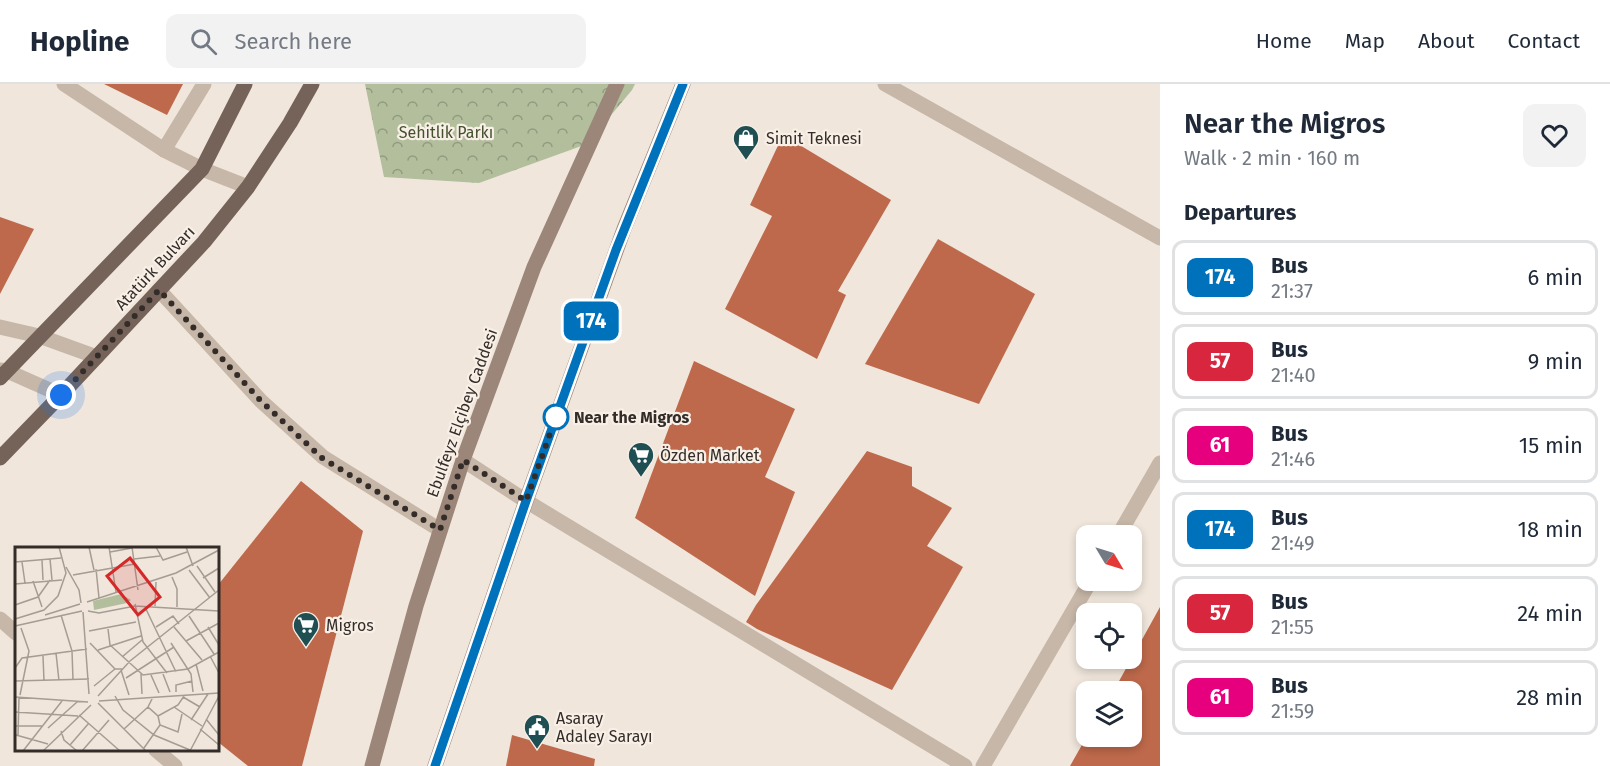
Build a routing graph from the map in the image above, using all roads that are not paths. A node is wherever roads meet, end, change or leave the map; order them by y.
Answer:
1 (64, 84) edge
2 (204, 84) edge
3 (245, 84) edge
4 (312, 84) edge
5 (617, 84) edge
6 (683, 84) edge
7 (885, 84) edge
8 (165, 150) junction
9 (202, 169) junction
10 (248, 187) junction
11 (1160, 238) edge
12 (159, 290) junction
13 (0, 327) edge
14 (39, 336) junction
15 (97, 357) junction
16 (2, 373) edge
17 (61, 395) junction
18 (0, 458) edge
19 (463, 460) junction
20 (1160, 463) edge
21 (526, 501) junction
22 (1124, 525) edge
23 (440, 530) junction
24 (1085, 591) edge
25 (0, 619) edge
26 (15, 632) edge
27 (157, 751) edge
28 (176, 766) edge
29 (372, 766) edge
30 (435, 766) edge
31 (964, 766) edge
32 (983, 766) edge

1 - 8 street
2 - 8 street
3 - 9 main road, Atatürk Bulvarı
4 - 10 main road, Atatürk Bulvarı
5 - 19 main road, Ebulfeyz Elçibey Caddesi
6 - 21 main road
7 - 11 street
8 - 9 street
9 - 10 street
9 - 14 main road, Atatürk Bulvarı
10 - 12 main road, Atatürk Bulvarı
12 - 15 main road, Atatürk Bulvarı
12 - 23 street
13 - 14 street
14 - 15 street
14 - 16 main road, Atatürk Bulvarı
15 - 17 main road, Atatürk Bulvarı
16 - 17 street
17 - 18 main road, Atatürk Bulvarı
19 - 21 street
19 - 23 main road, Ebulfeyz Elçibey Caddesi
20 - 22 street
21 - 30 main road
21 - 31 street
23 - 29 main road, Ebulfeyz Elçibey Caddesi
24 - 32 street
25 - 26 street
27 - 28 street

